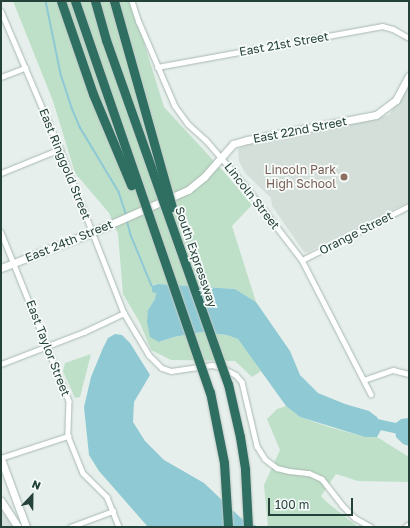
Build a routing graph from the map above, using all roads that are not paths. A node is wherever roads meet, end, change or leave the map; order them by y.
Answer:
1 (61, 1) edge
2 (75, 1) edge
3 (95, 1) edge
4 (114, 1) edge
5 (132, 1) edge
6 (1, 11) edge
7 (409, 38) edge
8 (157, 67) junction
9 (25, 68) junction
10 (409, 76) edge
11 (1, 77) edge
12 (60, 149) junction
13 (222, 157) junction
14 (1, 173) edge
15 (409, 206) edge
16 (138, 214) joint
17 (1, 232) edge
18 (93, 232) junction
19 (302, 260) junction
20 (14, 263) junction
21 (187, 264) junction
22 (1, 268) edge
23 (175, 290) junction
24 (124, 313) junction
25 (47, 346) junction
26 (1, 364) edge
27 (409, 374) edge
28 (364, 380) junction
29 (371, 394) dead end
30 (68, 436) junction
31 (1, 459) edge
32 (1, 500) edge
33 (113, 511) junction
34 (409, 524) edge
35 (18, 527) edge
36 (26, 527) edge
37 (70, 527) edge
38 (120, 527) edge
39 (228, 527) edge
40 (248, 527) edge
41 (371, 527) edge
42 (405, 527) edge

1 - 23 highway, bridge
2 - 23 highway, bridge
3 - 21 highway, South Expressway, bridge
4 - 21 highway, bridge
5 - 8 street, Lincoln Street
6 - 9 street, East Ringgold Street
7 - 8 street, East 21st Street
8 - 13 street, Lincoln Street
9 - 11 street
9 - 12 street, East Ringgold Street
10 - 13 street, East 22nd Street
12 - 14 street
12 - 18 street, East Ringgold Street
13 - 16 street, East 22nd Street
13 - 19 street, Lincoln Street
15 - 19 street, Orange Street
16 - 18 street, East 24th Street
17 - 20 street, East Taylor Street
18 - 20 street, East 24th Street
18 - 24 street, East Ringgold Street
19 - 28 street, Lincoln Street
20 - 22 street, East 24th Street
20 - 25 street, East Taylor Street
21 - 40 highway, South Expressway, bridge
23 - 39 highway, bridge
24 - 25 street
24 - 41 street, East Ringgold Street
25 - 26 street
25 - 30 street, East Taylor Street
27 - 28 street
28 - 29 street, Lincoln Street
30 - 31 street
30 - 33 street, East Taylor Street
31 - 36 street
32 - 35 street
33 - 37 street
33 - 38 street, East Taylor Street
34 - 42 street

